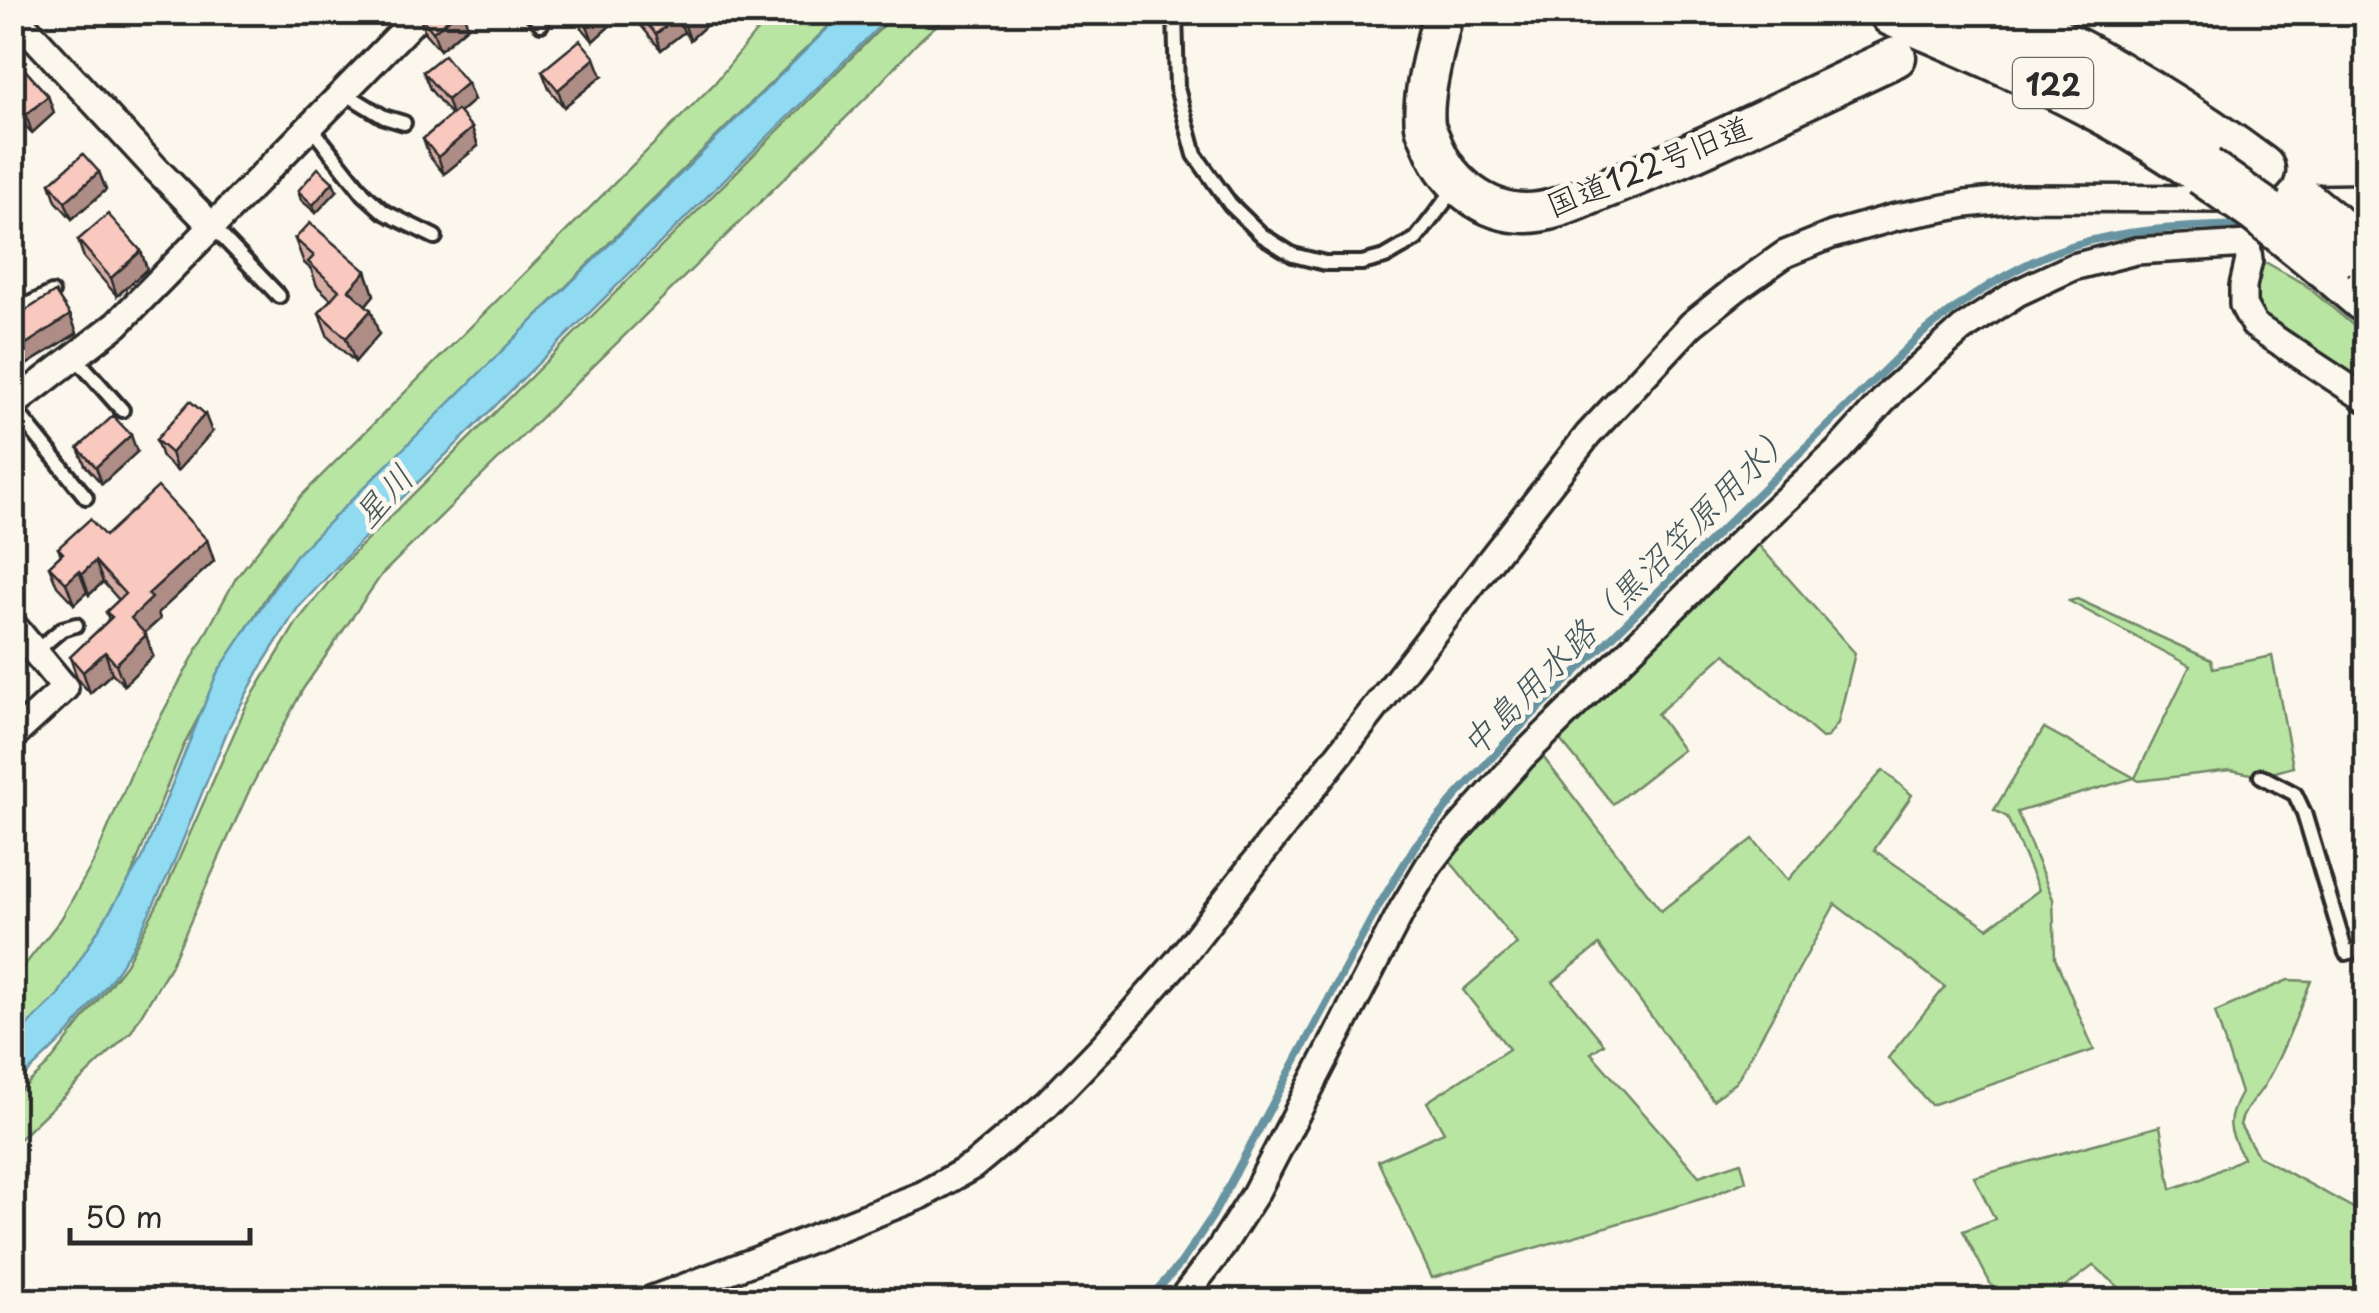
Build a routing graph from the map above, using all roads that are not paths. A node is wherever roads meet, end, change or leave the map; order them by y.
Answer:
1 (422, 12) edge
2 (1175, 12) edge
3 (1443, 12) edge
4 (1996, 12) edge
5 (12, 13) edge
6 (1895, 35) edge
7 (343, 92) junction
8 (404, 122) dead end
9 (310, 126) junction
10 (1458, 184) junction
11 (2366, 198) edge
12 (212, 226) junction
13 (434, 237) dead end
14 (2336, 252) edge
15 (52, 293) edge
16 (279, 296) dead end
17 (2366, 298) edge
18 (12, 307) edge
19 (75, 357) junction
20 (2366, 399) edge
21 (12, 408) edge
22 (122, 410) dead end
23 (86, 497) dead end
24 (12, 624) edge
25 (76, 625) dead end
26 (34, 652) junction
27 (16, 733) dead end
28 (2261, 776) dead end
29 (2366, 947) edge
30 (650, 1300) edge
31 (1181, 1300) edge

1 - 7 street
2 - 10 lane
3 - 10 street, 国道122号旧道
4 - 14 highway, 122, bridge
5 - 12 street
6 - 10 street, 国道122号旧道
6 - 14 highway, 122, bridge
7 - 8 lane
7 - 9 street
9 - 12 street
9 - 13 lane
11 - 30 street
12 - 16 lane
12 - 19 street
14 - 17 highway, 122
15 - 18 lane
19 - 21 street
19 - 22 lane
20 - 31 street
21 - 23 lane
24 - 26 street
25 - 26 lane
26 - 27 street
28 - 29 lane

